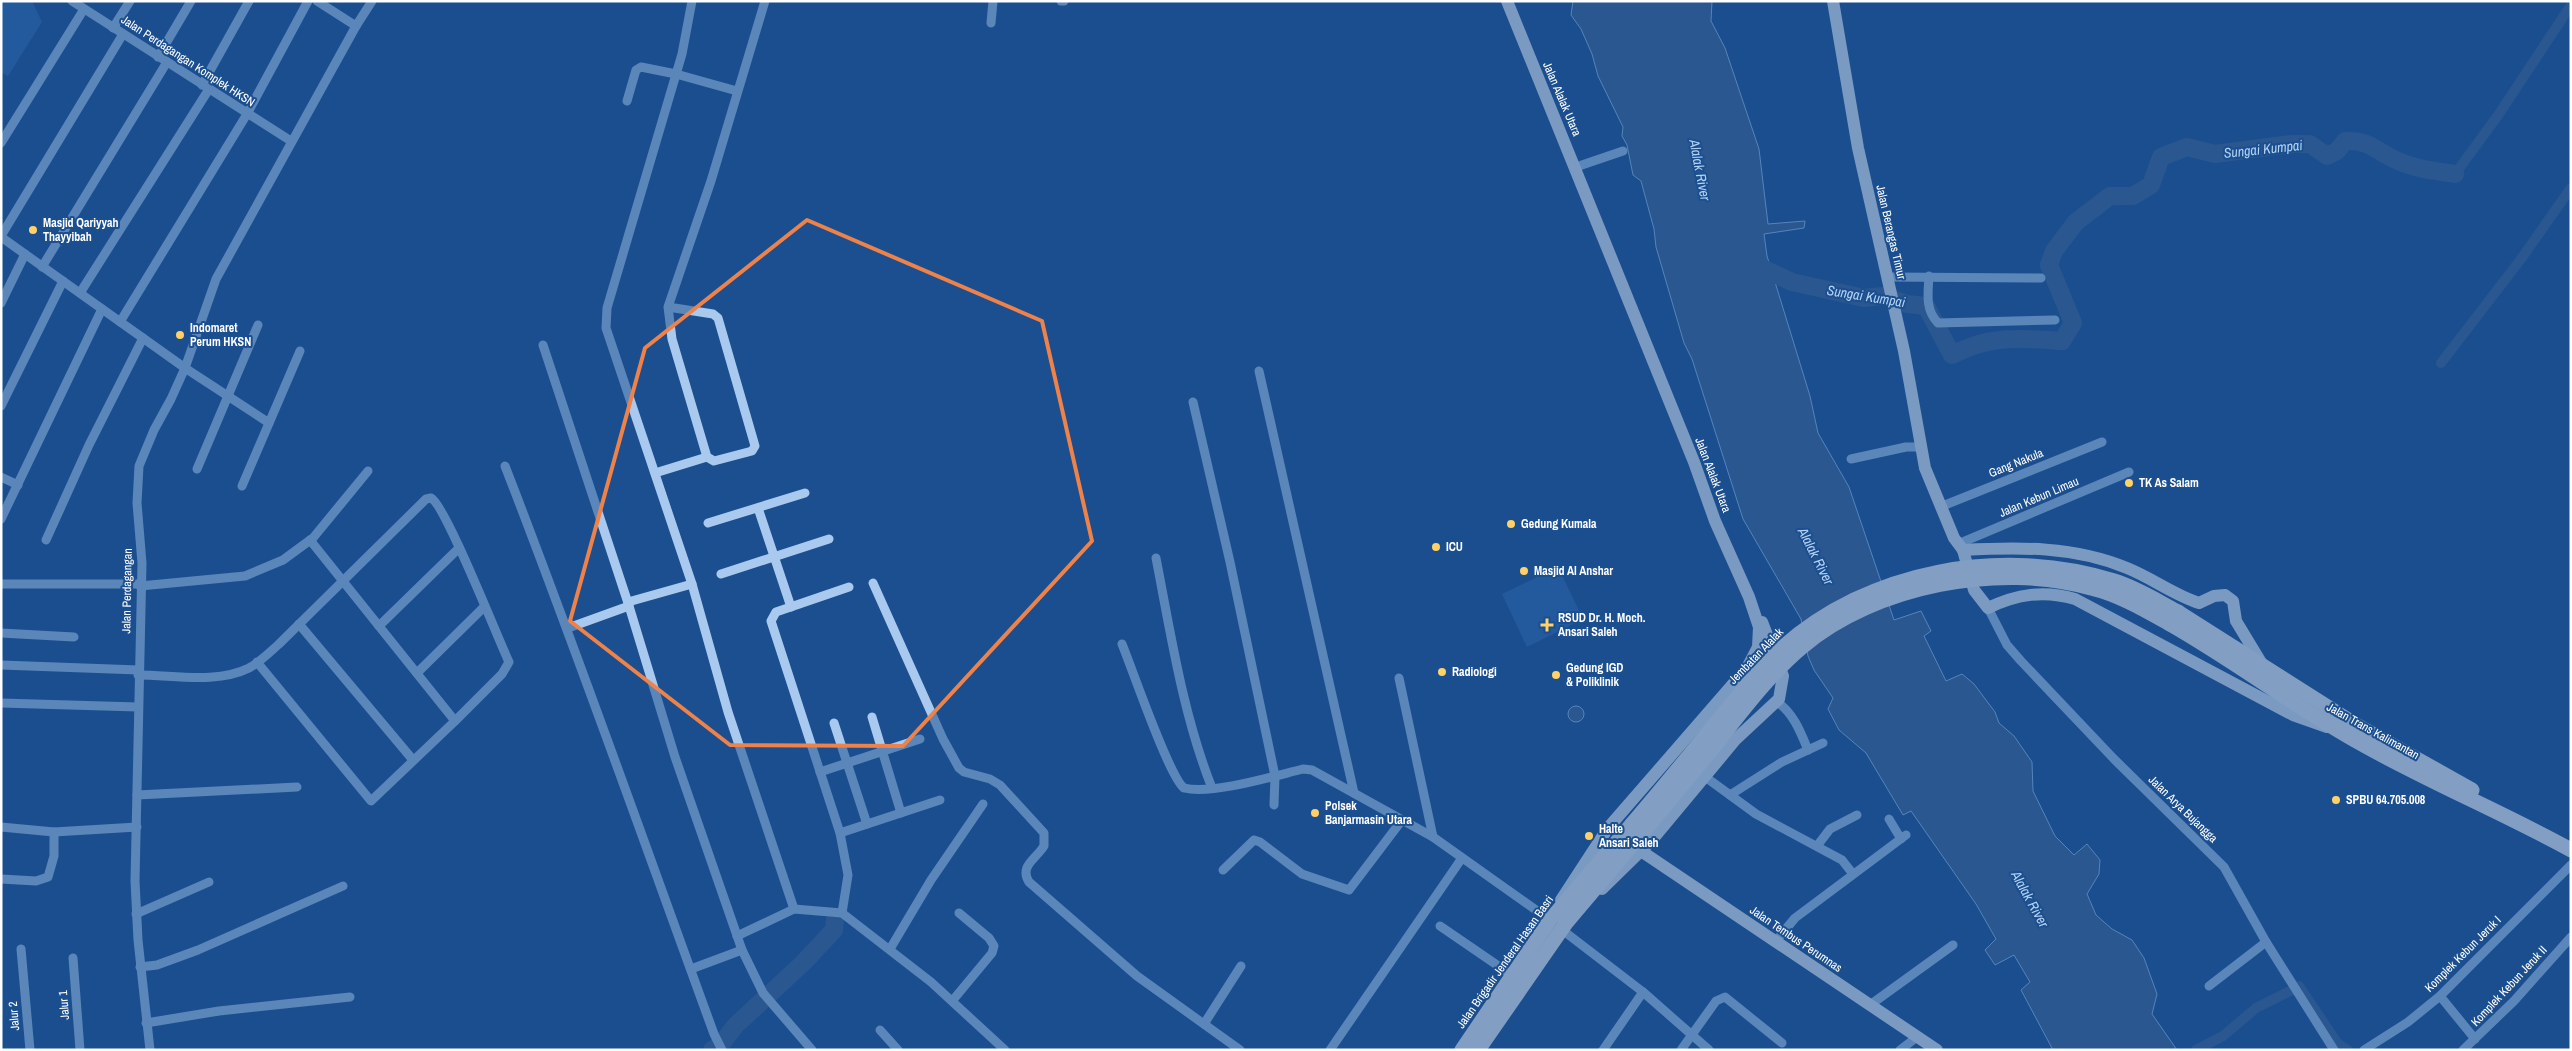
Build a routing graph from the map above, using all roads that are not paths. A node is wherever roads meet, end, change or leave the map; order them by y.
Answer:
1 (72, 1) edge
2 (130, 1) edge
3 (191, 1) edge
4 (249, 1) edge
5 (308, 1) edge
6 (317, 1) edge
7 (372, 1) edge
8 (692, 1) edge
9 (765, 1) edge
10 (994, 1) edge
11 (1507, 1) edge
12 (1833, 1) edge
13 (84, 9) junction
14 (991, 23) dead end
15 (356, 26) junction
16 (114, 28) junction
17 (123, 34) junction
18 (158, 56) junction
19 (167, 62) junction
20 (676, 74) junction
21 (205, 87) junction
22 (737, 91) junction
23 (626, 101) dead end
24 (247, 114) junction
25 (290, 142) junction
26 (1, 143) edge
27 (1623, 151) dead end
28 (1576, 167) junction
29 (1, 237) edge
30 (25, 254) junction
31 (42, 267) junction
32 (1928, 276) junction
33 (1888, 277) junction
34 (2041, 278) dead end
35 (63, 281) junction
36 (80, 293) junction
37 (1, 303) edge
38 (668, 307) junction
39 (102, 309) junction
40 (2055, 320) dead end
41 (120, 322) junction
42 (258, 325) dead end
43 (143, 338) junction
44 (543, 345) dead end
45 (300, 351) dead end
46 (185, 368) junction
47 (1259, 371) dead end
48 (228, 396) junction
49 (1193, 402) dead end
50 (1, 406) edge
51 (269, 422) junction
52 (2102, 442) dead end
53 (1920, 447) junction
54 (707, 457) junction
55 (1851, 459) dead end
56 (505, 466) dead end
57 (197, 469) dead end
58 (368, 471) dead end
59 (2130, 472) dead end
60 (655, 473) junction
61 (1, 477) edge
62 (18, 485) junction
63 (242, 486) dead end
64 (805, 493) dead end
65 (1940, 507) junction
66 (758, 508) junction
67 (1, 520) edge
68 (708, 523) dead end
69 (46, 540) dead end
70 (310, 540) junction
71 (829, 540) dead end
72 (1960, 547) junction
73 (460, 548) junction
74 (775, 558) junction
75 (1156, 558) dead end
76 (721, 574) dead end
77 (344, 582) junction
78 (873, 583) dead end
79 (1, 584) edge
80 (692, 584) junction
81 (140, 585) junction
82 (849, 587) dead end
83 (1749, 597) junction
84 (629, 604) junction
85 (484, 607) junction
86 (790, 607) junction
87 (1988, 608) junction
88 (2174, 618) junction
89 (299, 624) junction
90 (379, 626) junction
91 (568, 628) junction
92 (1, 633) edge
93 (74, 637) dead end
94 (1122, 644) dead end
95 (1759, 644) junction
96 (1772, 645) junction
97 (257, 662) junction
98 (2262, 664) junction
99 (1, 665) edge
100 (139, 672) junction
101 (417, 673) junction
102 (1399, 678) dead end
103 (1777, 702) junction
104 (1, 703) edge
105 (138, 706) junction
106 (872, 717) dead end
107 (456, 721) junction
108 (834, 723) dead end
109 (2333, 727) junction
110 (920, 739) dead end
111 (1823, 743) dead end
112 (1808, 750) junction
113 (882, 751) junction
114 (413, 760) junction
115 (847, 763) junction
116 (820, 772) junction
117 (1275, 776) junction
118 (1704, 776) junction
119 (297, 787) dead end
120 (1212, 788) junction
121 (1354, 793) junction
122 (137, 795) junction
123 (1730, 795) junction
124 (940, 800) dead end
125 (983, 804) dead end
126 (1274, 805) dead end
127 (901, 813) junction
128 (1857, 814) dead end
129 (1888, 819) dead end
130 (1402, 820) junction
131 (867, 824) junction
132 (1, 827) edge
133 (136, 827) junction
134 (1637, 829) joint
135 (54, 832) junction
136 (840, 833) junction
137 (1433, 837) junction
138 (2571, 841) edge
139 (1816, 846) junction
140 (2571, 850) edge
141 (1641, 852) junction
142 (1462, 858) junction
143 (2571, 865) edge
144 (1223, 870) dead end
145 (1853, 874) junction
146 (1, 879) edge
147 (208, 882) dead end
148 (343, 886) dead end
149 (794, 909) junction
150 (840, 912) junction
151 (959, 913) dead end
152 (136, 914) junction
153 (1558, 922) junction
154 (1440, 926) dead end
155 (737, 936) junction
156 (2571, 937) edge
157 (1775, 942) junction
158 (2266, 942) junction
159 (1953, 944) dead end
160 (21, 949) dead end
161 (890, 949) junction
162 (742, 950) junction
163 (73, 958) dead end
164 (1241, 966) dead end
165 (140, 967) junction
166 (690, 969) junction
167 (1513, 976) junction
168 (2209, 986) dead end
169 (1643, 992) junction
170 (2440, 996) junction
171 (350, 997) dead end
172 (953, 1000) junction
173 (1870, 1005) junction
174 (146, 1023) junction
175 (1204, 1024) junction
176 (880, 1030) dead end
177 (1691, 1035) junction
178 (1917, 1037) junction
179 (2475, 1039) junction
180 (1782, 1043) dead end
181 (30, 1050) edge
182 (80, 1050) edge
183 (150, 1050) edge
184 (722, 1050) edge
185 (812, 1050) edge
186 (898, 1050) edge
187 (1005, 1050) edge
188 (1240, 1050) edge
189 (1330, 1050) edge
190 (1462, 1050) edge
191 (1478, 1050) edge
192 (1603, 1050) edge
193 (1681, 1050) edge
194 (1709, 1050) edge
195 (1900, 1050) edge
196 (1937, 1050) edge
197 (2334, 1050) edge
198 (2364, 1050) edge
199 (2463, 1050) edge

1 - 13 street, Jalan Perdagangan Komplek HKSN
2 - 16 street
3 - 18 street
4 - 21 street
5 - 24 street
6 - 15 street
7 - 15 street
8 - 20 street
9 - 22 street
10 - 14 street
11 - 28 main road, Jalan Alalak Utara
12 - 33 main road, Jalan Berangas Timur
13 - 16 street, Jalan Perdagangan Komplek HKSN
13 - 26 street
15 - 25 street
16 - 17 street, Jalan Perdagangan Komplek HKSN
17 - 18 street, Jalan Perdagangan Komplek HKSN
17 - 29 street
18 - 19 street, Jalan Perdagangan Komplek HKSN
19 - 21 street, Jalan Perdagangan Komplek HKSN
19 - 31 street
20 - 22 street
20 - 23 street
20 - 60 street
21 - 24 street, Jalan Perdagangan Komplek HKSN
21 - 36 street
22 - 38 street
24 - 25 street, Jalan Perdagangan Komplek HKSN
24 - 41 street
25 - 46 street
27 - 28 street
28 - 83 main road, Jalan Alalak Utara
29 - 30 street
30 - 31 street
30 - 37 street
31 - 35 street
32 - 33 street
32 - 34 street
32 - 40 street
33 - 53 main road, Jalan Berangas Timur
35 - 36 street
35 - 50 street
36 - 39 street
38 - 54 street
38 - 54 street
39 - 41 street
39 - 62 street
41 - 43 street
42 - 48 street
43 - 46 street
43 - 69 street
44 - 84 street
45 - 51 street
46 - 48 street
46 - 81 street, Jalan Perdagangan
47 - 121 street
48 - 51 street
48 - 57 street
49 - 117 street
51 - 63 street
52 - 65 street, Gang Nakula
53 - 55 street
53 - 65 main road, Jalan Berangas Timur
54 - 60 street
56 - 91 street
58 - 70 street
59 - 72 street, Jalan Kebun Limau
60 - 80 street
61 - 62 street
62 - 67 street
64 - 66 street
65 - 72 main road, Jalan Berangas Timur
66 - 68 street
66 - 74 street
70 - 77 street
70 - 81 street
71 - 74 street
72 - 87 main road, Jalan Berangas Timur
72 - 98 main road
73 - 77 street
73 - 85 street
73 - 90 street
74 - 76 street
74 - 86 street
75 - 120 street
77 - 89 street
77 - 90 street
78 - 175 street
79 - 81 street
80 - 84 street
80 - 149 street
81 - 100 street, Jalan Perdagangan
82 - 86 street
83 - 95 main road, Jalan Alalak Utara
83 - 96 main road
84 - 91 street
84 - 155 street
85 - 101 street
85 - 107 street
86 - 116 street
87 - 109 main road
87 - 158 street, Jalan Arya Bujangga
88 - 98 highway, Jalan Trans Kalimantan
88 - 109 highway, Jalan Trans Kalimantan
88 - 134 highway, Jembatan Alalak, bridge
89 - 97 street
89 - 114 street
90 - 101 street
91 - 166 street
92 - 93 street
94 - 120 street
95 - 96 main road
95 - 153 main road
96 - 103 main road
97 - 100 street
97 - 114 street
98 - 138 highway, Jalan Trans Kalimantan
99 - 100 street
100 - 105 street, Jalan Perdagangan
101 - 107 street
102 - 137 street
103 - 112 street
103 - 118 main road
104 - 105 street
105 - 122 street, Jalan Perdagangan
106 - 113 street
107 - 114 street
108 - 115 street
109 - 140 highway, Jalan Trans Kalimantan
110 - 113 street
111 - 112 street
112 - 123 street
113 - 115 street
113 - 127 street
115 - 116 street
115 - 131 street
116 - 136 street
117 - 120 street
117 - 121 street
117 - 126 street
118 - 123 street
118 - 141 main road
119 - 122 street
121 - 130 street
122 - 133 street, Jalan Perdagangan
123 - 139 street
124 - 127 street
125 - 161 street
127 - 131 street
128 - 139 street
129 - 145 street
130 - 137 street
130 - 144 street
131 - 136 street
132 - 135 street
133 - 135 street
133 - 152 street, Jalan Perdagangan
134 - 153 highway, Jalan Brigadir Jenderal Hasan Basri
135 - 146 street
136 - 150 street
137 - 142 street
139 - 145 street
141 - 153 main road
141 - 157 main road, Jalan Tembus Perumnas
142 - 153 street
142 - 189 street
143 - 170 street, Komplek Kebun Jeruk I
145 - 157 street
147 - 152 street
148 - 165 street
149 - 150 street
149 - 155 street
150 - 161 street
151 - 172 street
152 - 165 street, Jalan Perdagangan
153 - 167 highway, Jalan Brigadir Jenderal Hasan Basri
153 - 169 street
153 - 191 highway, Jalan Brigadir Jenderal Hasan Basri
154 - 167 street
155 - 162 street
156 - 179 street, Komplek Kebun Jeruk II
157 - 173 main road, Jalan Tembus Perumnas
158 - 168 street
158 - 197 street, Jalan Arya Bujangga
159 - 173 street
160 - 181 street, Jalur 2
161 - 172 street
162 - 166 street
162 - 185 street
163 - 182 street, Jalur 1
164 - 175 street
165 - 174 street, Jalan Perdagangan
166 - 184 street
167 - 190 highway, Jalan Brigadir Jenderal Hasan Basri
169 - 177 street
169 - 192 street
170 - 179 street
170 - 198 street, Komplek Kebun Jeruk I
171 - 174 street
172 - 187 street
173 - 178 main road, Jalan Tembus Perumnas
174 - 183 street, Jalan Perdagangan
175 - 188 street
176 - 186 street
177 - 180 street
177 - 193 street
177 - 194 street
178 - 195 street
178 - 196 main road, Jalan Tembus Perumnas
179 - 199 street, Komplek Kebun Jeruk II

